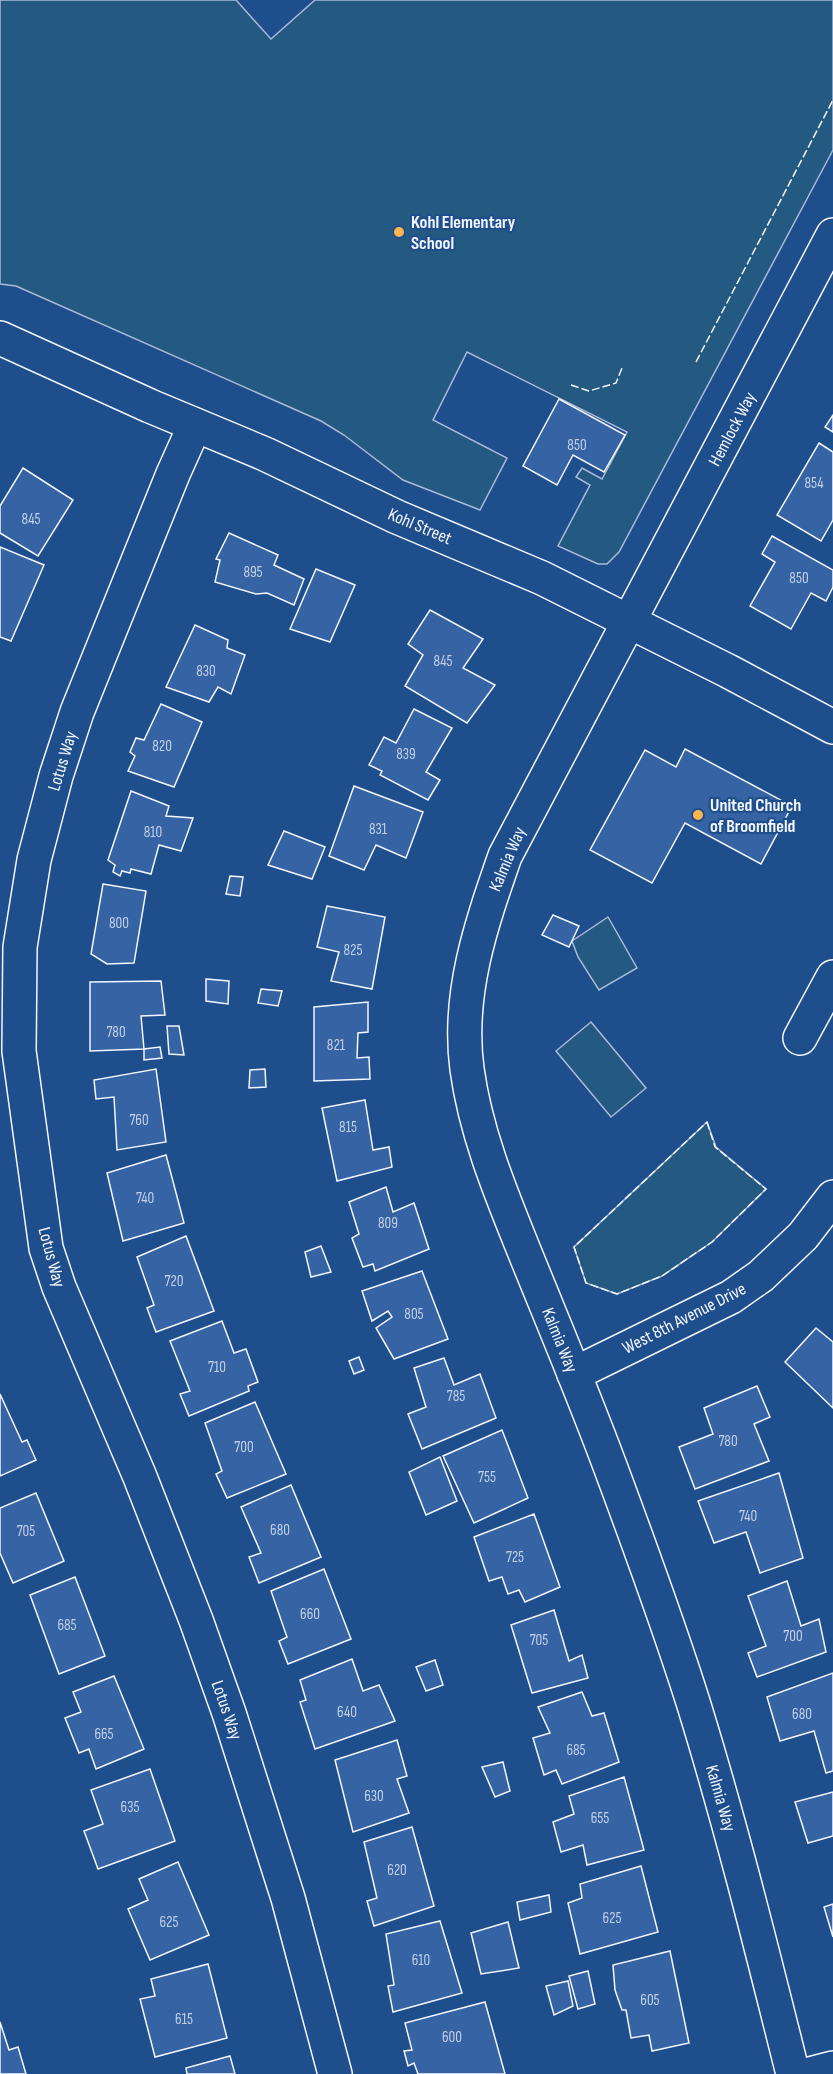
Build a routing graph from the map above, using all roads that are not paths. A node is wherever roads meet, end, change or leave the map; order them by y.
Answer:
1 (833, 235) edge
2 (0, 338) edge
3 (195, 425) junction
4 (630, 622) junction
5 (833, 726) edge
6 (13, 908) edge
7 (833, 977) edge
8 (800, 1038) dead end
9 (833, 1197) edge
10 (574, 1374) junction
11 (833, 2068) edge
12 (335, 2074) edge
13 (793, 2074) edge
14 (810, 2074) edge

1 - 4 street, Hemlock Way
2 - 3 street, Kohl Street
3 - 4 street, Kohl Street
3 - 6 street, Lotus Way
4 - 5 street, Kohl Street
4 - 10 street, Kalmia Way
6 - 12 street, Lotus Way
7 - 8 street
9 - 10 street, West 8th Avenue Drive
10 - 13 street, Kalmia Way
11 - 14 street

